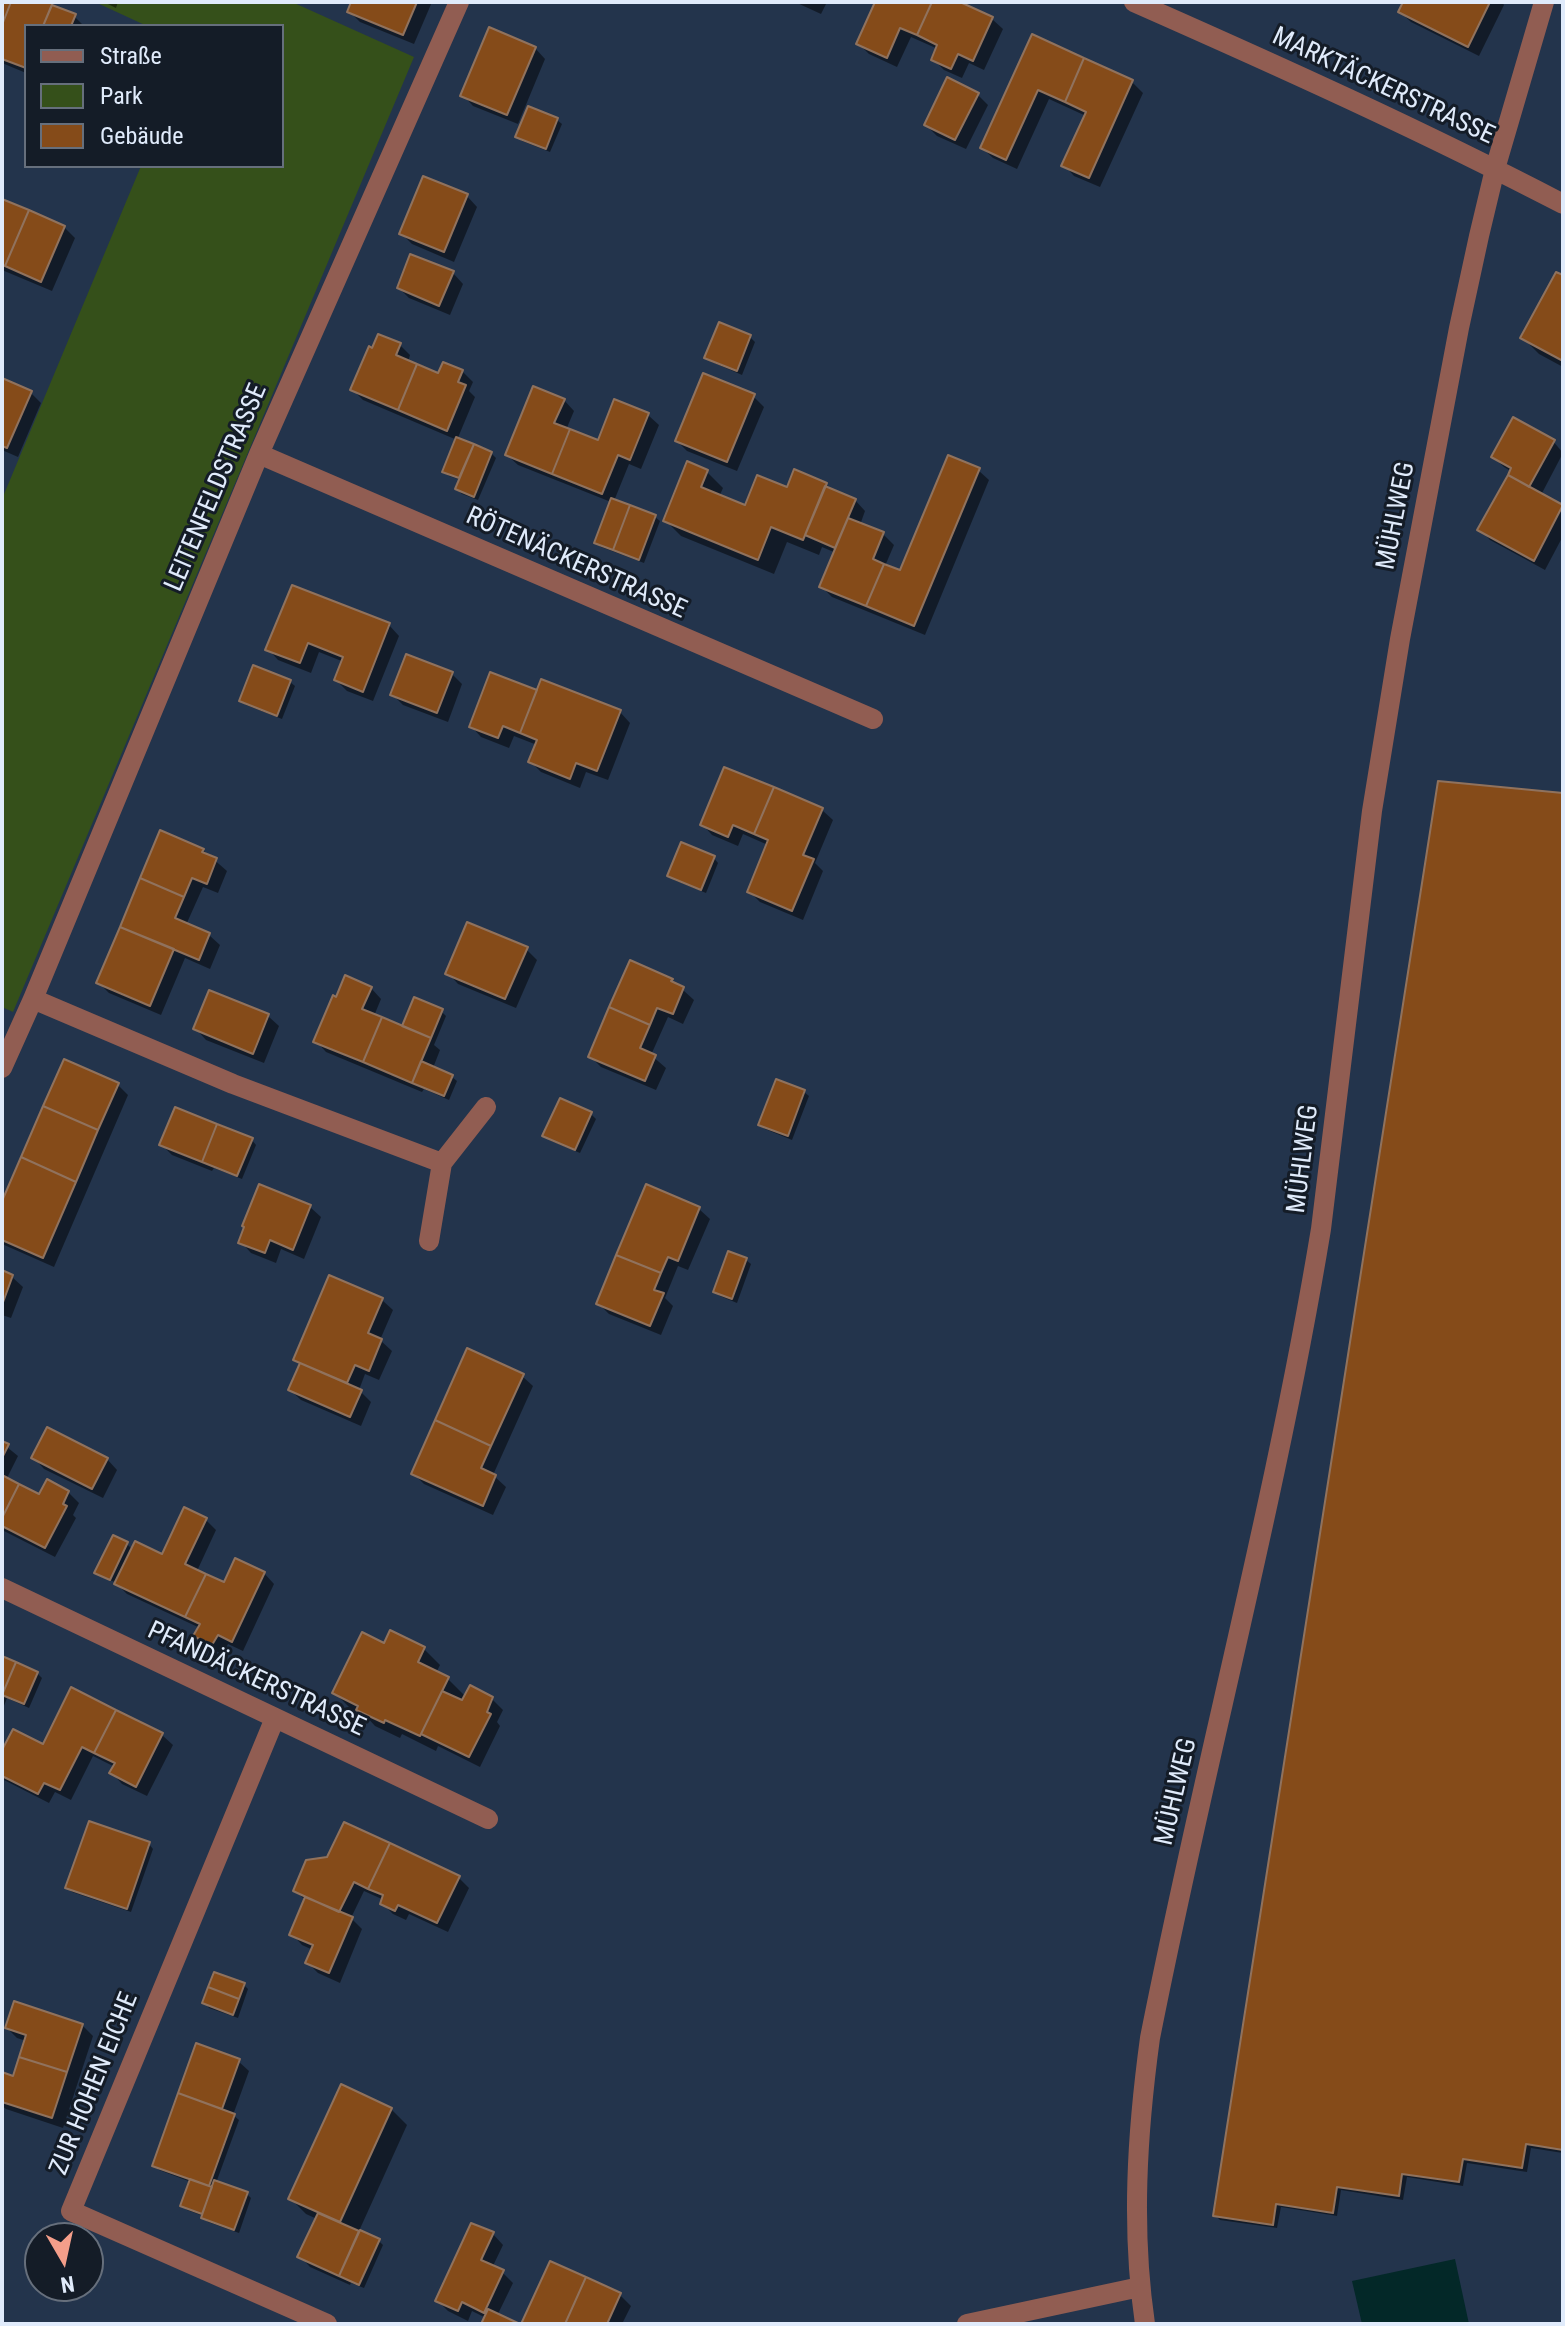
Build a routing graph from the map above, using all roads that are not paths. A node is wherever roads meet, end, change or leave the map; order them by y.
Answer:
1 (459, 2) edge
2 (1134, 2) edge
3 (1544, 2) edge
4 (1495, 169) junction
5 (1563, 204) edge
6 (259, 454) junction
7 (873, 719) dead end
8 (33, 999) junction
9 (2, 1068) edge
10 (486, 1107) dead end
11 (442, 1163) junction
12 (429, 1241) dead end
13 (2, 1588) edge
14 (275, 1718) junction
15 (488, 1819) dead end
16 (1140, 2287) junction
17 (327, 2324) edge
18 (967, 2324) edge
19 (1145, 2324) edge

1 - 6 street, LEITENFELDSTRASSE
2 - 4 street, MARKTÄCKERSTRASSE
3 - 4 street, MÜHLWEG
4 - 5 street, MARKTÄCKERSTRASSE
4 - 16 street, MÜHLWEG
6 - 7 street, RÖTENÄCKERSTRASSE
6 - 8 street, LEITENFELDSTRASSE
8 - 9 street, LEITENFELDSTRASSE
8 - 11 street
10 - 11 street
11 - 12 street
13 - 14 street, PFANDÄCKERSTRASSE
14 - 15 street, PFANDÄCKERSTRASSE
14 - 17 street, ZUR HOHEN EICHE
16 - 18 street
16 - 19 street, MÜHLWEG

